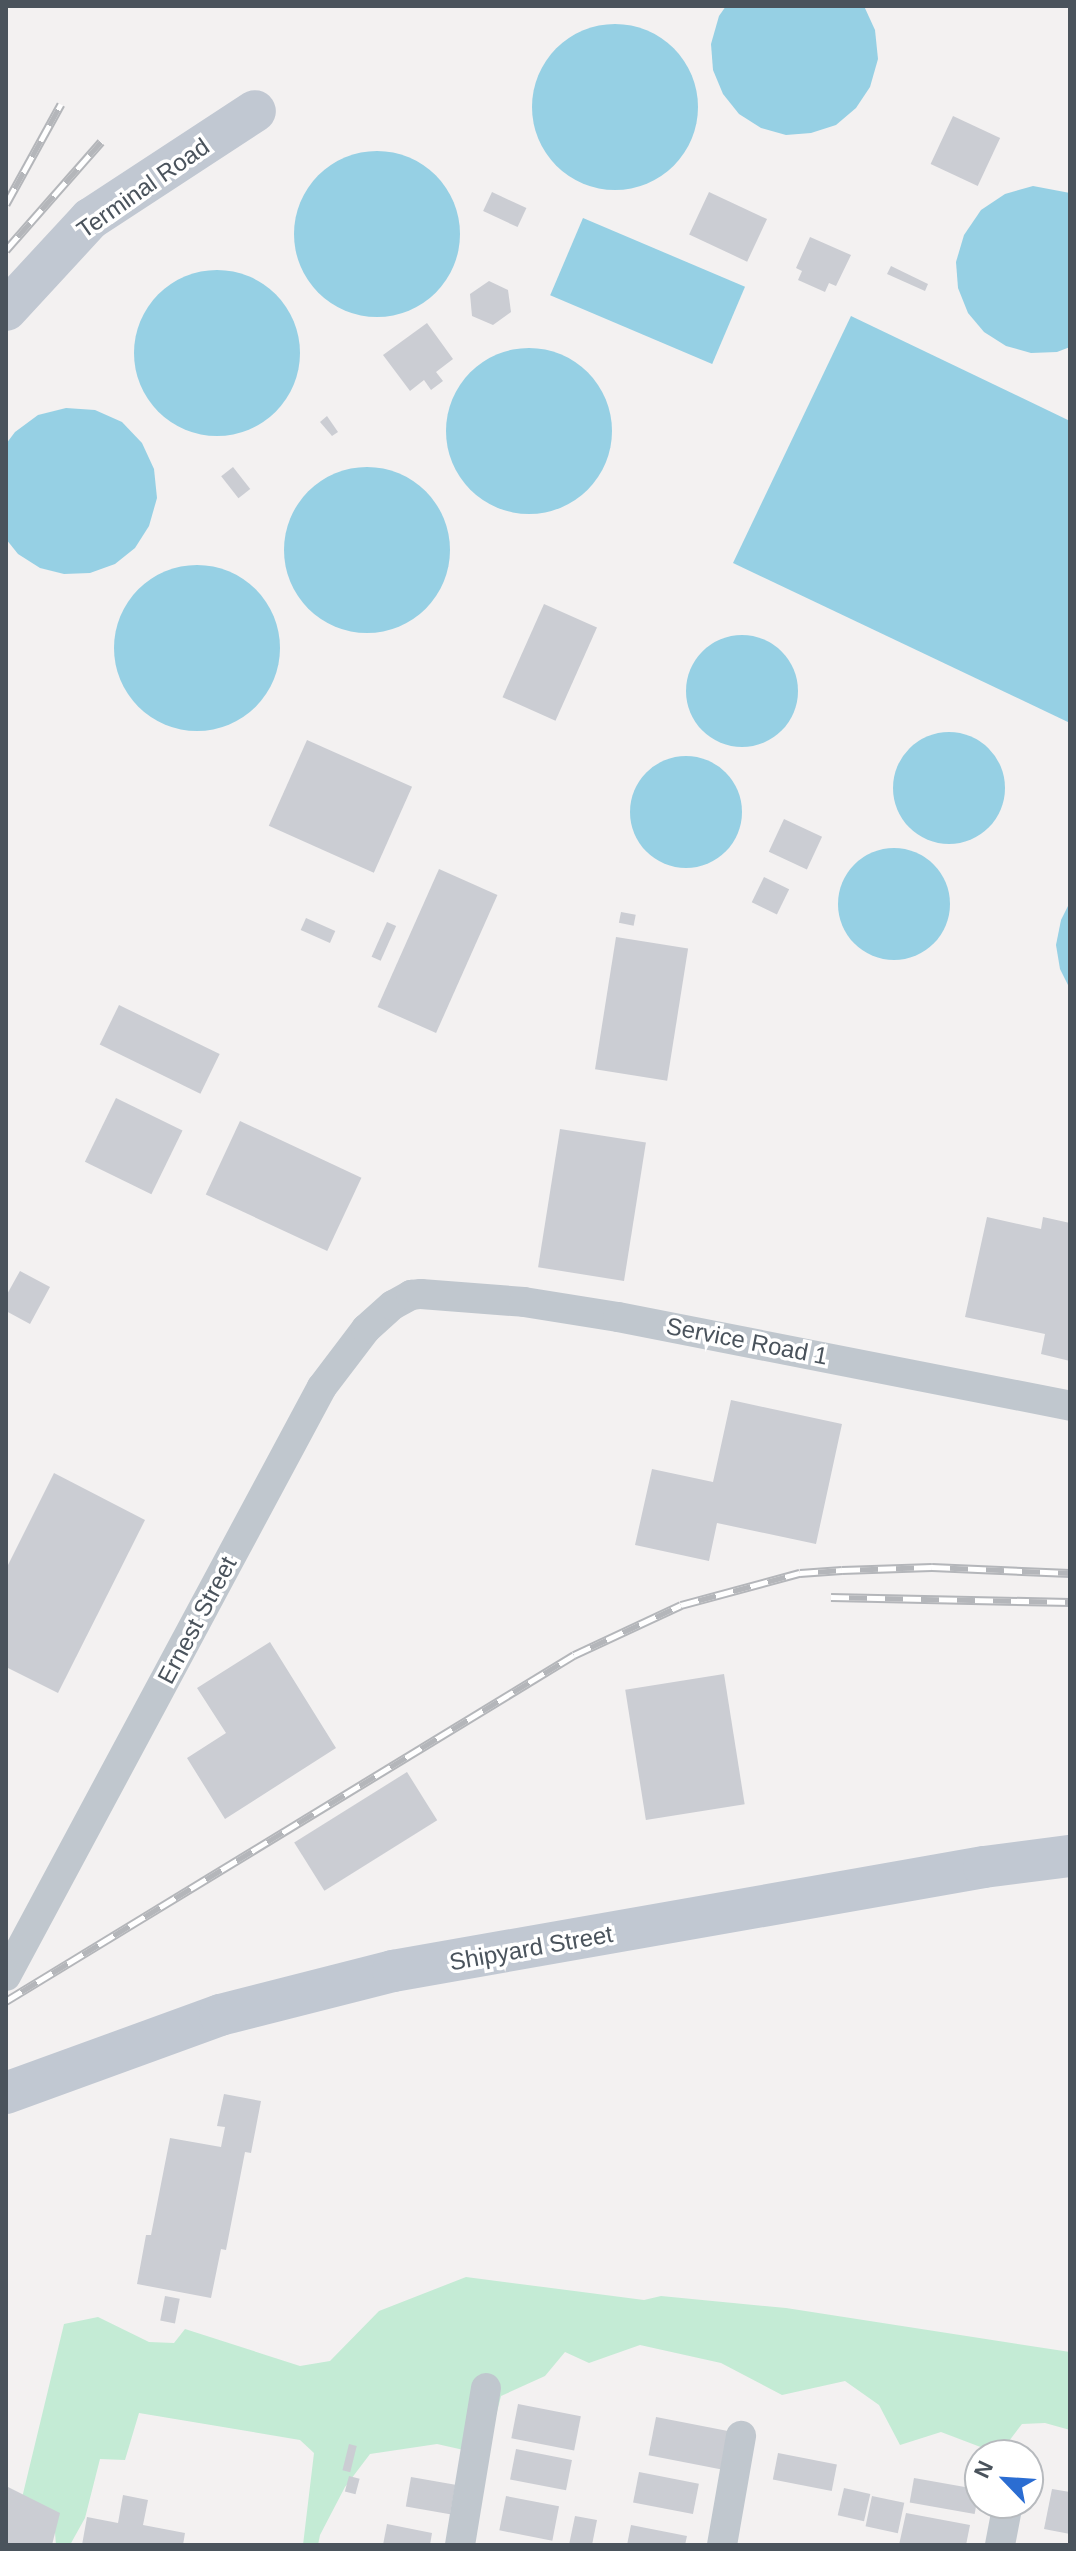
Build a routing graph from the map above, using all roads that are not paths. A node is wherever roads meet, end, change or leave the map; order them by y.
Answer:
1 (255, 111) dead end
2 (6, 310) edge
3 (421, 1294) joint
4 (1070, 1406) edge
5 (1070, 1856) edge
6 (6, 1976) edge
7 (6, 2093) edge
8 (486, 2388) dead end
9 (741, 2436) dead end
10 (1005, 2519) edge
11 (460, 2545) edge
12 (722, 2545) edge
13 (1000, 2545) edge

1 - 2 street, Terminal Road
3 - 4 street, Service Road 1
3 - 6 street, Ernest Street
5 - 7 street, Shipyard Street
8 - 11 street
9 - 12 street
10 - 13 street

